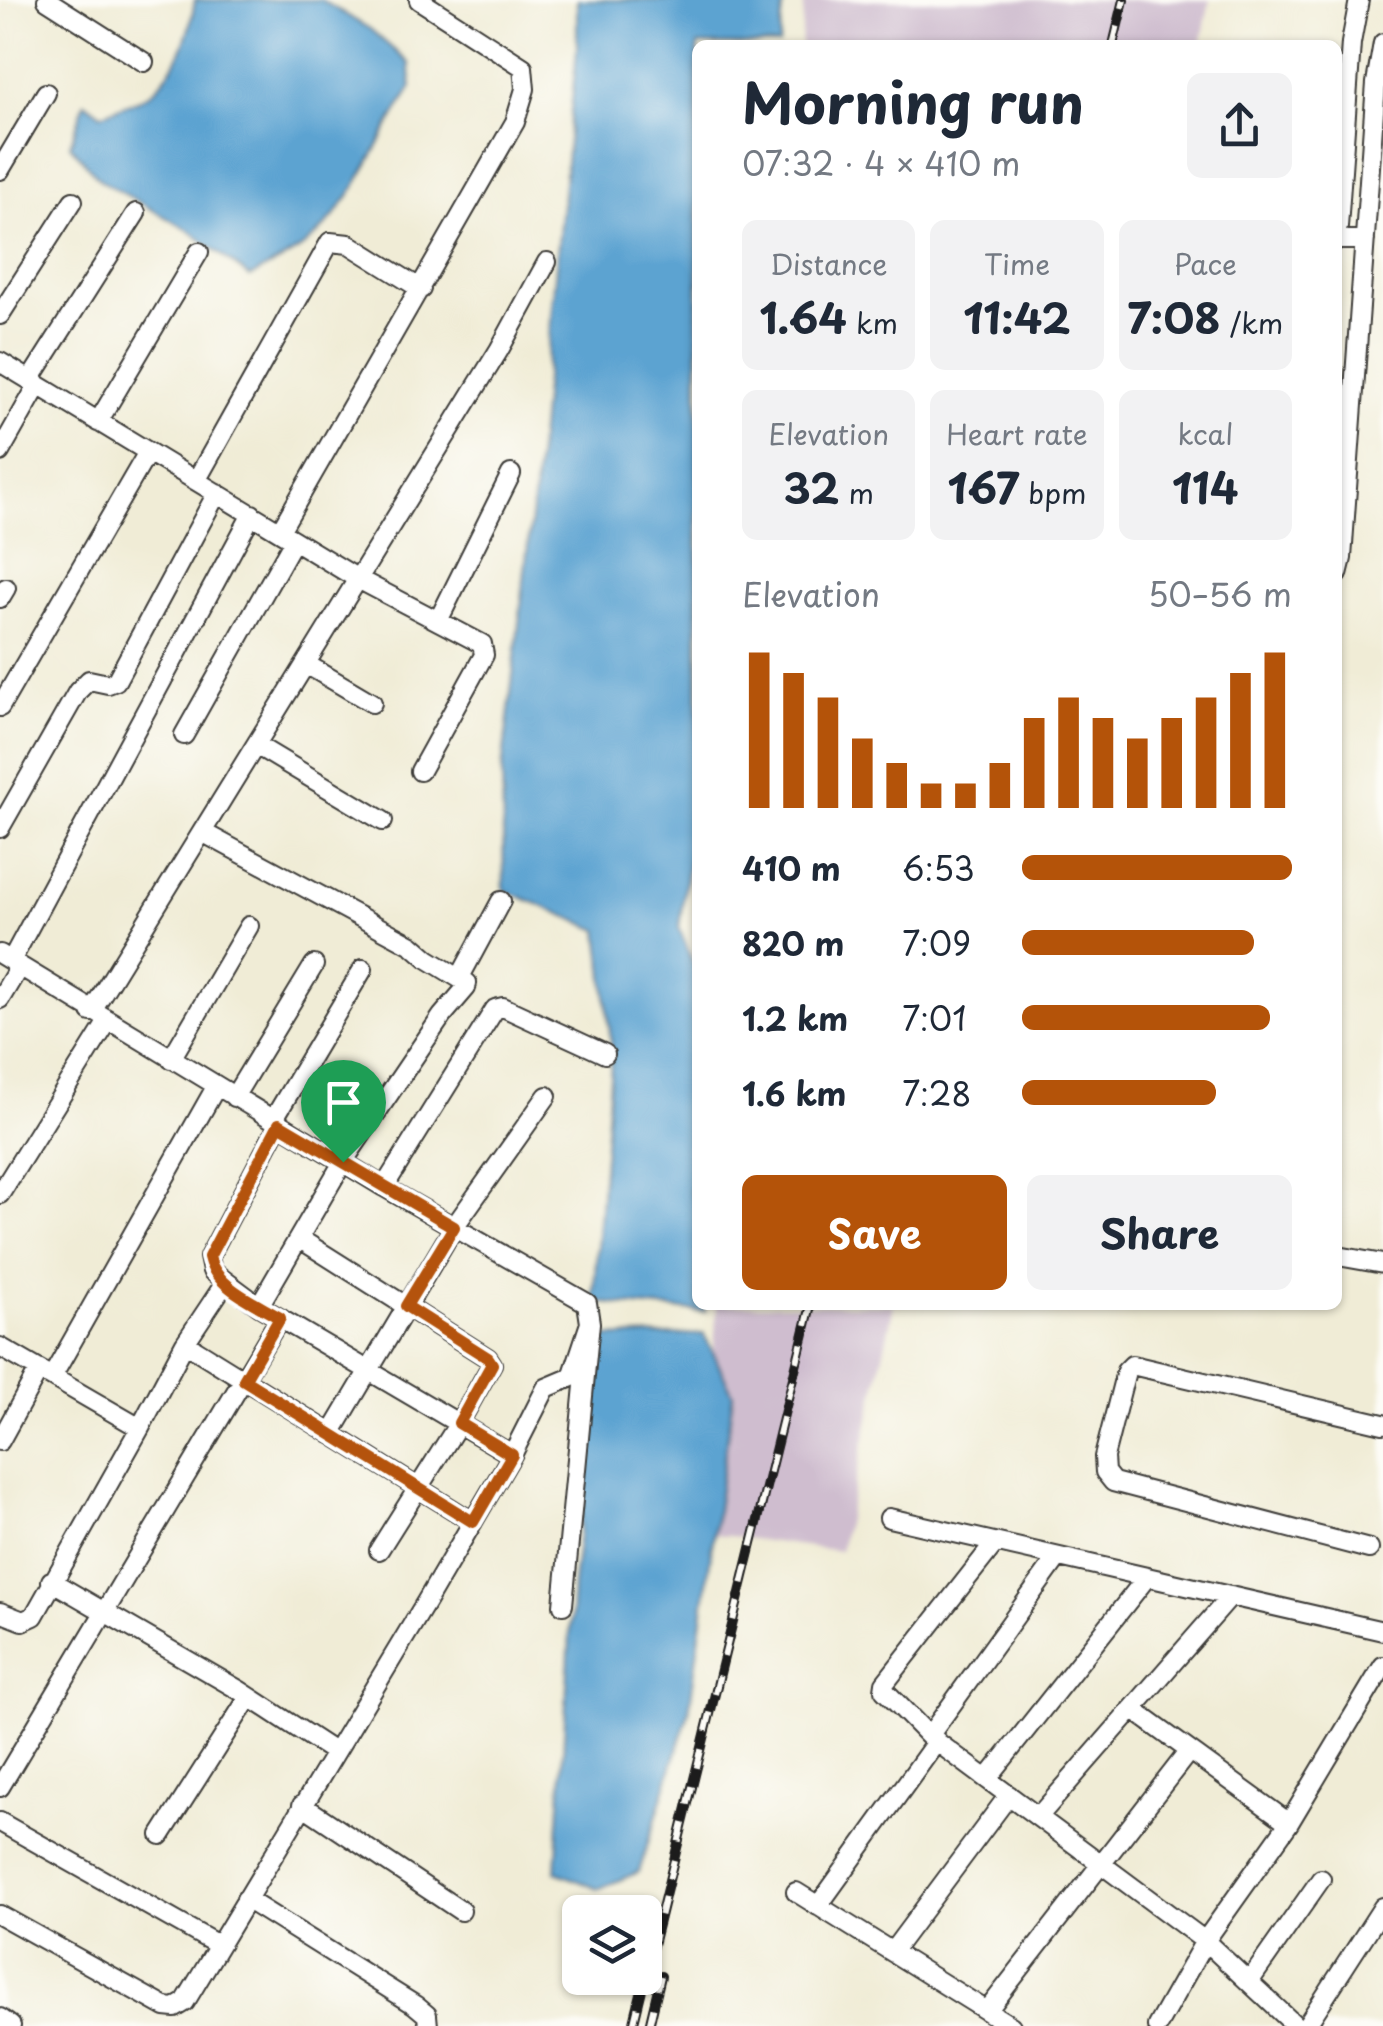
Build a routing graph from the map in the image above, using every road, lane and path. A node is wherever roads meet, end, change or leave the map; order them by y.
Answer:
1 (47, 0) edge
2 (419, 0) edge
3 (1359, 0) edge
4 (1383, 43) edge
5 (144, 62) dead end
6 (46, 93) dead end
7 (1, 167) edge
8 (1342, 172) edge
9 (73, 201) dead end
10 (136, 213) dead end
11 (1342, 240) edge
12 (1365, 240) junction
13 (199, 252) dead end
14 (546, 262) dead end
15 (421, 289) junction
16 (0, 315) edge
17 (0, 362) edge
18 (34, 383) junction
19 (98, 422) junction
20 (0, 452) edge
21 (148, 452) junction
22 (511, 474) dead end
23 (196, 481) junction
24 (217, 493) junction
25 (252, 514) junction
26 (286, 536) junction
27 (1342, 558) edge
28 (358, 579) junction
29 (438, 621) junction
30 (306, 664) junction
31 (372, 703) dead end
32 (0, 707) edge
33 (184, 735) dead end
34 (256, 745) junction
35 (420, 772) dead end
36 (383, 821) dead end
37 (0, 828) edge
38 (202, 832) junction
39 (500, 901) dead end
40 (249, 926) dead end
41 (10, 961) edge
42 (314, 965) dead end
43 (363, 969) dead end
44 (460, 977) junction
45 (0, 999) edge
46 (100, 1016) junction
47 (606, 1054) dead end
48 (171, 1059) junction
49 (216, 1086) junction
50 (547, 1096) dead end
51 (234, 1097) junction
52 (276, 1122) junction
53 (343, 1162) junction
54 (384, 1187) junction
55 (0, 1194) edge
56 (454, 1227) junction
57 (300, 1239) junction
58 (1342, 1257) edge
59 (1383, 1264) edge
60 (225, 1283) junction
61 (259, 1306) junction
62 (406, 1306) junction
63 (280, 1318) junction
64 (590, 1323) junction
65 (185, 1343) junction
66 (0, 1346) edge
67 (369, 1370) junction
68 (45, 1374) junction
69 (244, 1380) junction
70 (459, 1423) junction
71 (1383, 1424) edge
72 (140, 1428) junction
73 (331, 1434) junction
74 (0, 1441) edge
75 (512, 1455) junction
76 (417, 1488) junction
77 (889, 1518) dead end
78 (473, 1522) junction
79 (995, 1542) junction
80 (1369, 1549) dead end
81 (379, 1550) dead end
82 (1058, 1557) junction
83 (1147, 1577) junction
84 (51, 1581) junction
85 (1232, 1596) junction
86 (564, 1605) dead end
87 (0, 1612) edge
88 (103, 1612) junction
89 (1383, 1631) edge
90 (1383, 1666) edge
91 (249, 1697) junction
92 (1132, 1710) junction
93 (933, 1738) junction
94 (1189, 1751) junction
95 (334, 1752) junction
96 (987, 1779) junction
97 (0, 1786) edge
98 (1009, 1795) junction
99 (302, 1805) junction
100 (1038, 1816) junction
101 (0, 1822) edge
102 (1289, 1824) junction
103 (161, 1836) dead end
104 (1102, 1864) junction
105 (1322, 1879) dead end
106 (796, 1892) dead end
107 (246, 1899) junction
108 (818, 1906) junction
109 (1383, 1907) edge
110 (461, 1911) dead end
111 (0, 1915) edge
112 (1206, 1941) junction
113 (218, 1945) junction
114 (892, 1952) junction
115 (1249, 1982) junction
116 (175, 2008) junction
117 (986, 2011) junction
118 (0, 2018) edge
119 (11, 2026) edge
120 (163, 2026) edge
121 (428, 2026) edge
122 (1011, 2026) edge
123 (1156, 2026) edge
124 (1296, 2026) edge
125 (1306, 2026) edge

1 - 5 street
2 - 15 street
3 - 8 street
4 - 12 street
6 - 7 street
9 - 16 street
10 - 18 street
11 - 12 street
12 - 27 street
13 - 19 street
14 - 28 street
15 - 23 street
15 - 26 street
17 - 18 street
18 - 19 street
18 - 20 street
19 - 21 street
21 - 23 street
21 - 32 street
22 - 29 street
23 - 24 street
24 - 25 street
24 - 37 street
25 - 26 street
25 - 41 street
26 - 28 street
26 - 33 street
28 - 29 street
28 - 30 street
29 - 35 street
30 - 31 street
30 - 34 street
34 - 36 street
34 - 38 street
38 - 44 street
38 - 46 street
39 - 44 street
40 - 48 street
41 - 45 street
41 - 46 street
42 - 51 street
43 - 52 street
44 - 53 street
46 - 48 street
46 - 55 street
47 - 54 street
48 - 49 street
49 - 51 street
49 - 68 street
50 - 56 street
51 - 52 street
52 - 53 street
52 - 60 street
53 - 54 street
53 - 57 street
54 - 56 street
56 - 62 street
56 - 64 street
57 - 61 street
57 - 62 street
58 - 59 street
60 - 61 street
60 - 65 street
61 - 63 street
62 - 67 street
62 - 70 street
63 - 67 street
63 - 69 street
64 - 75 street
64 - 86 street
65 - 69 street
65 - 72 street
66 - 68 street
67 - 70 street
67 - 73 street
68 - 72 street
68 - 74 street
69 - 73 street
69 - 88 street
70 - 75 street
70 - 76 street
71 - 80 street
72 - 84 street
73 - 76 street
75 - 78 street
76 - 78 street
76 - 81 street
77 - 79 street
78 - 95 street
79 - 82 street
79 - 93 street
82 - 83 street
82 - 93 street
83 - 85 street
83 - 96 street
84 - 87 street
84 - 88 street
85 - 89 street
85 - 92 street
88 - 91 street
88 - 97 street
90 - 102 street
91 - 95 street
91 - 103 street
92 - 94 street
92 - 100 street
93 - 96 street
93 - 108 street
94 - 102 street
94 - 104 street
95 - 99 street
96 - 98 street
98 - 100 street
98 - 114 street
99 - 107 street
99 - 110 street
100 - 104 street
101 - 113 street
102 - 112 street
104 - 112 street
104 - 117 street
105 - 115 street
106 - 108 street
107 - 113 street
107 - 121 street
108 - 114 street
109 - 125 street
111 - 116 street
112 - 115 street
112 - 123 street
113 - 116 street
114 - 117 street
115 - 124 street
116 - 120 street
117 - 122 street
118 - 119 street

